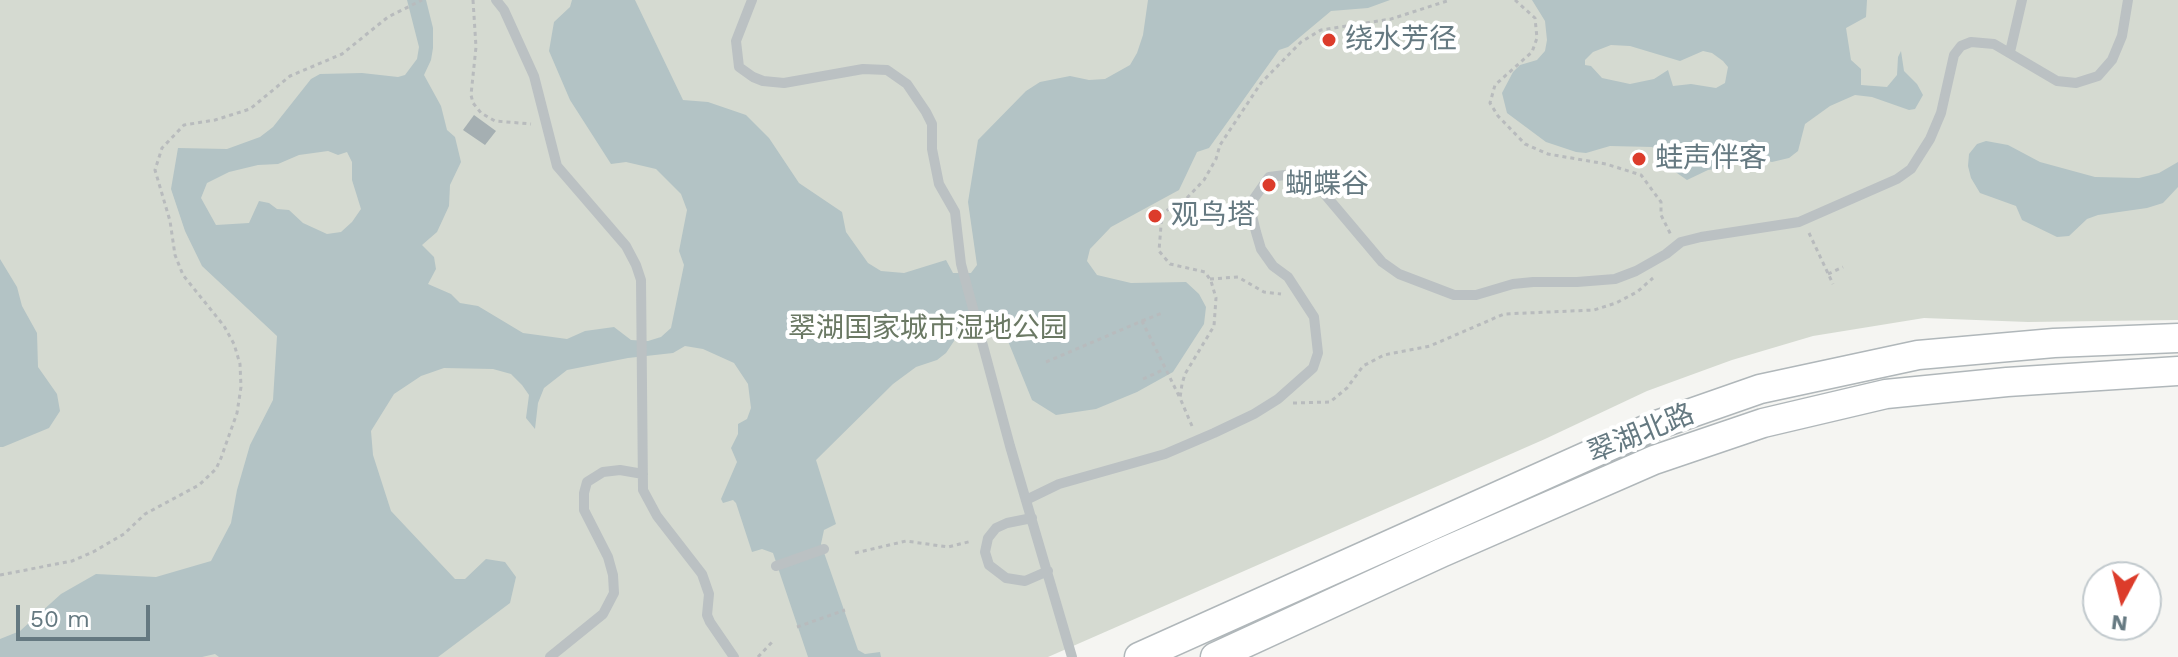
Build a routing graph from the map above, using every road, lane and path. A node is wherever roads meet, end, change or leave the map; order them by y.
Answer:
1 (422, 0) edge
2 (473, 0) edge
3 (496, 0) edge
4 (752, 0) edge
5 (1450, 0) edge
6 (1515, 0) edge
7 (2022, 0) edge
8 (2128, 0) edge
9 (2010, 52) junction
10 (544, 124) junction
11 (1803, 220) junction
12 (1677, 245) junction
13 (1666, 254) junction
14 (1843, 267) dead end
15 (1828, 274) junction
16 (1210, 279) junction
17 (1833, 284) dead end
18 (1297, 293) junction
19 (1162, 313) dead end
20 (1142, 321) junction
21 (2178, 338) edge
22 (1046, 362) dead end
23 (1165, 369) junction
24 (2178, 371) edge
25 (1143, 379) dead end
26 (1180, 398) junction
27 (1278, 399) junction
28 (1198, 440) junction
29 (643, 474) junction
30 (1026, 500) junction
31 (1032, 518) junction
32 (988, 540) junction
33 (824, 549) dead end
34 (855, 553) dead end
35 (776, 566) dead end
36 (1048, 571) junction
37 (0, 575) edge
38 (845, 610) dead end
39 (797, 627) dead end
40 (773, 641) dead end
41 (550, 657) edge
42 (734, 657) edge
43 (758, 657) edge
44 (1072, 657) edge
45 (1139, 657) edge
46 (1215, 657) edge

1 - 37 path
2 - 10 path
3 - 10 lane
4 - 30 lane
5 - 16 path
6 - 12 path
7 - 9 lane
8 - 9 lane
9 - 11 lane
10 - 29 lane
11 - 12 lane
11 - 15 path
12 - 13 lane
13 - 18 lane
13 - 27 path
14 - 15 path
15 - 17 path
16 - 18 path
16 - 26 path
18 - 27 lane
19 - 20 path
20 - 22 path
20 - 23 path
21 - 45 street, 翠湖北路
23 - 25 path
23 - 26 path
24 - 46 street, 翠湖北路
26 - 28 path
27 - 28 lane
28 - 30 lane
29 - 41 lane
29 - 42 lane
30 - 31 lane
31 - 32 lane
31 - 36 lane
32 - 34 path
32 - 36 lane
33 - 35 lane
36 - 44 lane
38 - 39 path
40 - 43 path

